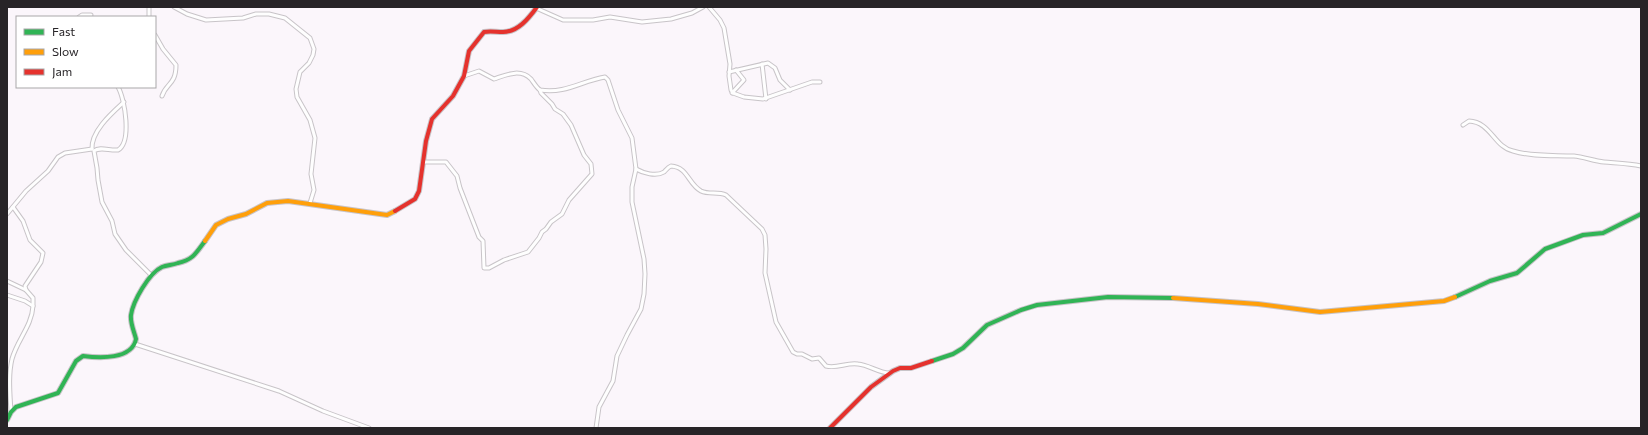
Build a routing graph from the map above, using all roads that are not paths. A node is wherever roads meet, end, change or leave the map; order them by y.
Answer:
1 (174, 7) edge
2 (536, 7) edge
3 (703, 7) edge
4 (708, 7) edge
5 (91, 15) dead end
6 (81, 16) edge
7 (156, 37) edge
8 (762, 64) junction
9 (736, 70) junction
10 (729, 72) junction
11 (464, 76) junction
12 (820, 82) dead end
13 (119, 88) edge
14 (540, 90) junction
15 (790, 90) junction
16 (732, 92) junction
17 (162, 96) dead end
18 (766, 99) junction
19 (124, 102) junction
20 (1463, 125) dead end
21 (93, 150) junction
22 (423, 162) junction
23 (1641, 166) edge
24 (636, 169) junction
25 (310, 203) junction
26 (13, 207) junction
27 (7, 214) edge
28 (1641, 214) edge
29 (151, 275) junction
30 (7, 281) edge
31 (26, 290) junction
32 (7, 295) edge
33 (33, 306) junction
34 (135, 344) junction
35 (889, 373) junction
36 (11, 412) junction
37 (7, 420) edge
38 (369, 428) edge
39 (596, 428) edge
40 (830, 428) edge

1 - 25 street
2 - 3 street
2 - 11 street
4 - 10 street
5 - 6 street
7 - 17 street
8 - 9 street
8 - 15 street
8 - 18 street
9 - 10 street
9 - 16 street
10 - 16 street
11 - 14 street
11 - 22 street
12 - 15 street
13 - 19 street
14 - 22 street
14 - 24 street
15 - 18 street
16 - 18 street
19 - 21 street
19 - 21 street
20 - 23 street
21 - 26 street
21 - 29 street
22 - 25 street
24 - 35 street
24 - 39 street
25 - 29 street
26 - 27 street
26 - 31 street
28 - 35 street
29 - 34 street
30 - 31 street
31 - 33 street
32 - 33 street
33 - 36 street
34 - 36 street
34 - 38 street
35 - 40 street
36 - 37 street

